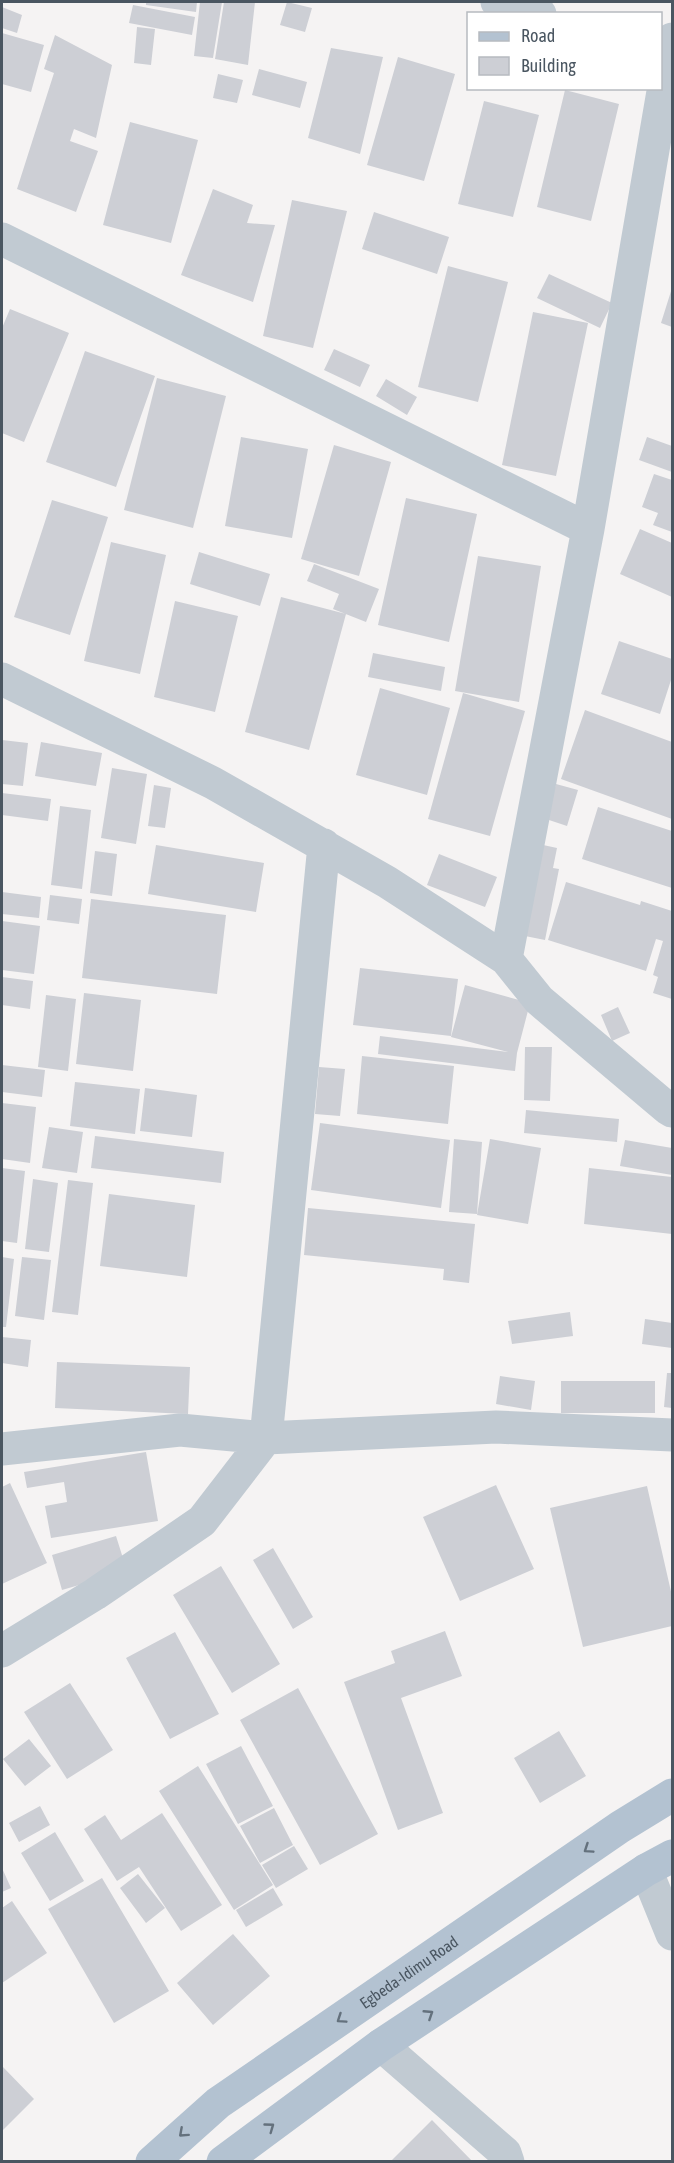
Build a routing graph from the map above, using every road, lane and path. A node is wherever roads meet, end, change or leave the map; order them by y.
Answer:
1 (497, 2) edge
2 (533, 12) edge
3 (669, 47) edge
4 (662, 89) edge
5 (662, 90) edge
6 (2, 239) edge
7 (588, 529) junction
8 (2, 679) edge
9 (324, 845) junction
10 (506, 959) junction
11 (672, 1110) edge
12 (672, 1435) edge
13 (266, 1438) junction
14 (2, 1449) edge
15 (2, 1651) edge
16 (672, 1795) edge
17 (620, 1827) junction
18 (659, 1863) edge
19 (672, 1934) edge
20 (381, 2045) junction
21 (152, 2162) edge
22 (223, 2162) edge
23 (508, 2162) edge

1 - 2 street
3 - 4 street
5 - 7 street
6 - 7 street
7 - 10 street
8 - 9 street
9 - 10 street
9 - 13 street
10 - 11 street
12 - 13 street
13 - 14 street
13 - 15 street
16 - 17 main road, Egbeda-Idimu Road
17 - 18 main road
17 -> 21 main road, Egbeda-Idimu Road
18 - 19 street
20 -> 18 main road
22 -> 20 main road
20 - 23 street

